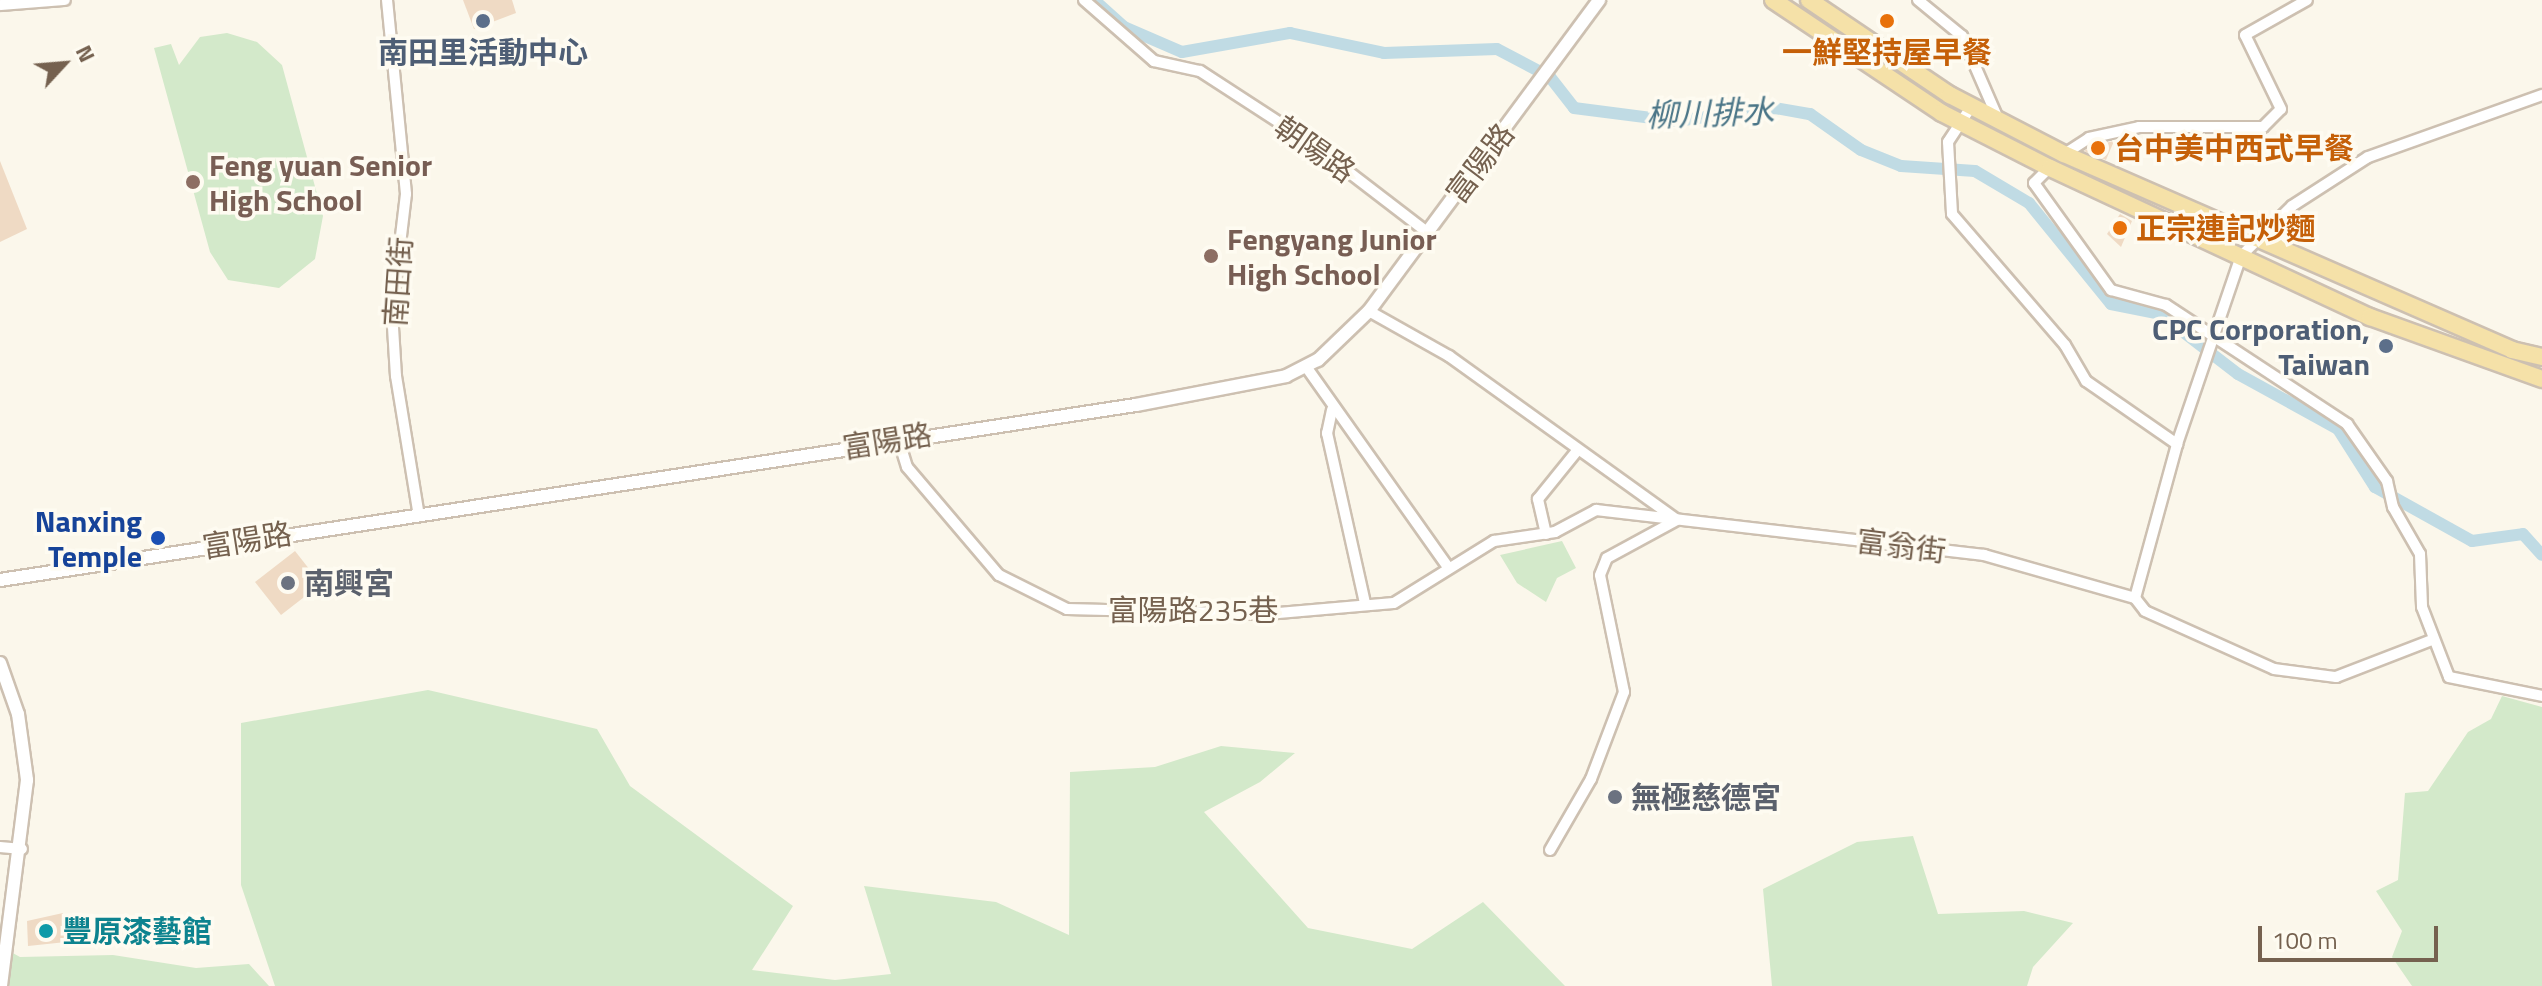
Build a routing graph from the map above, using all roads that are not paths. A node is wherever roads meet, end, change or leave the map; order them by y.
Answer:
1 (65, 0) edge
2 (387, 0) edge
3 (1084, 0) edge
4 (1599, 0) edge
5 (1773, 0) edge
6 (1809, 0) edge
7 (1918, 0) edge
8 (2307, 0) edge
9 (0, 5) edge
10 (2542, 95) edge
11 (1971, 107) junction
12 (1999, 121) junction
13 (1960, 122) junction
14 (2064, 154) junction
15 (2050, 168) junction
16 (1427, 232) junction
17 (2257, 238) junction
18 (2241, 256) junction
19 (1369, 311) junction
20 (2210, 339) junction
21 (2542, 357) edge
22 (1307, 368) junction
23 (2542, 379) edge
24 (1332, 410) junction
25 (899, 441) junction
26 (2177, 444) junction
27 (1576, 452) junction
28 (419, 516) junction
29 (1677, 520) junction
30 (1546, 534) junction
31 (1447, 566) junction
32 (0, 580) edge
33 (2135, 598) junction
34 (1365, 603) junction
35 (2432, 640) junction
36 (0, 663) edge
37 (2542, 696) edge
38 (0, 847) edge
39 (22, 849) junction
40 (1550, 850) dead end
41 (1, 986) edge

1 - 9 street
2 - 28 street, 南田街
3 - 16 street, 朝陽路
4 - 16 street, 富陽路
5 - 13 main road
6 - 11 main road
7 - 12 street
8 - 14 street
10 - 17 street
11 - 12 main road
11 - 13 street
12 - 14 main road
13 - 15 main road
13 - 26 street
14 - 15 street
14 - 17 main road
15 - 18 main road
15 - 20 street
16 - 19 street, 富陽路
17 - 18 street
17 - 21 main road
18 - 20 street
18 - 23 main road
19 - 22 street, 富陽路
19 - 27 street, 富翁街
20 - 26 street
20 - 35 street
22 - 24 street
22 - 25 street, 富陽路
24 - 31 street
24 - 34 street
25 - 28 street, 富陽路
25 - 34 street, 富陽路235巷
26 - 33 street
27 - 29 street, 富翁街
27 - 30 street
28 - 32 street, 富陽路
29 - 30 street, 富陽路235巷
29 - 33 street, 富翁街
29 - 40 street
30 - 31 street, 富陽路235巷
31 - 34 street, 富陽路235巷
33 - 35 street, 富翁街
35 - 37 street
36 - 39 street
38 - 39 street
39 - 41 street

